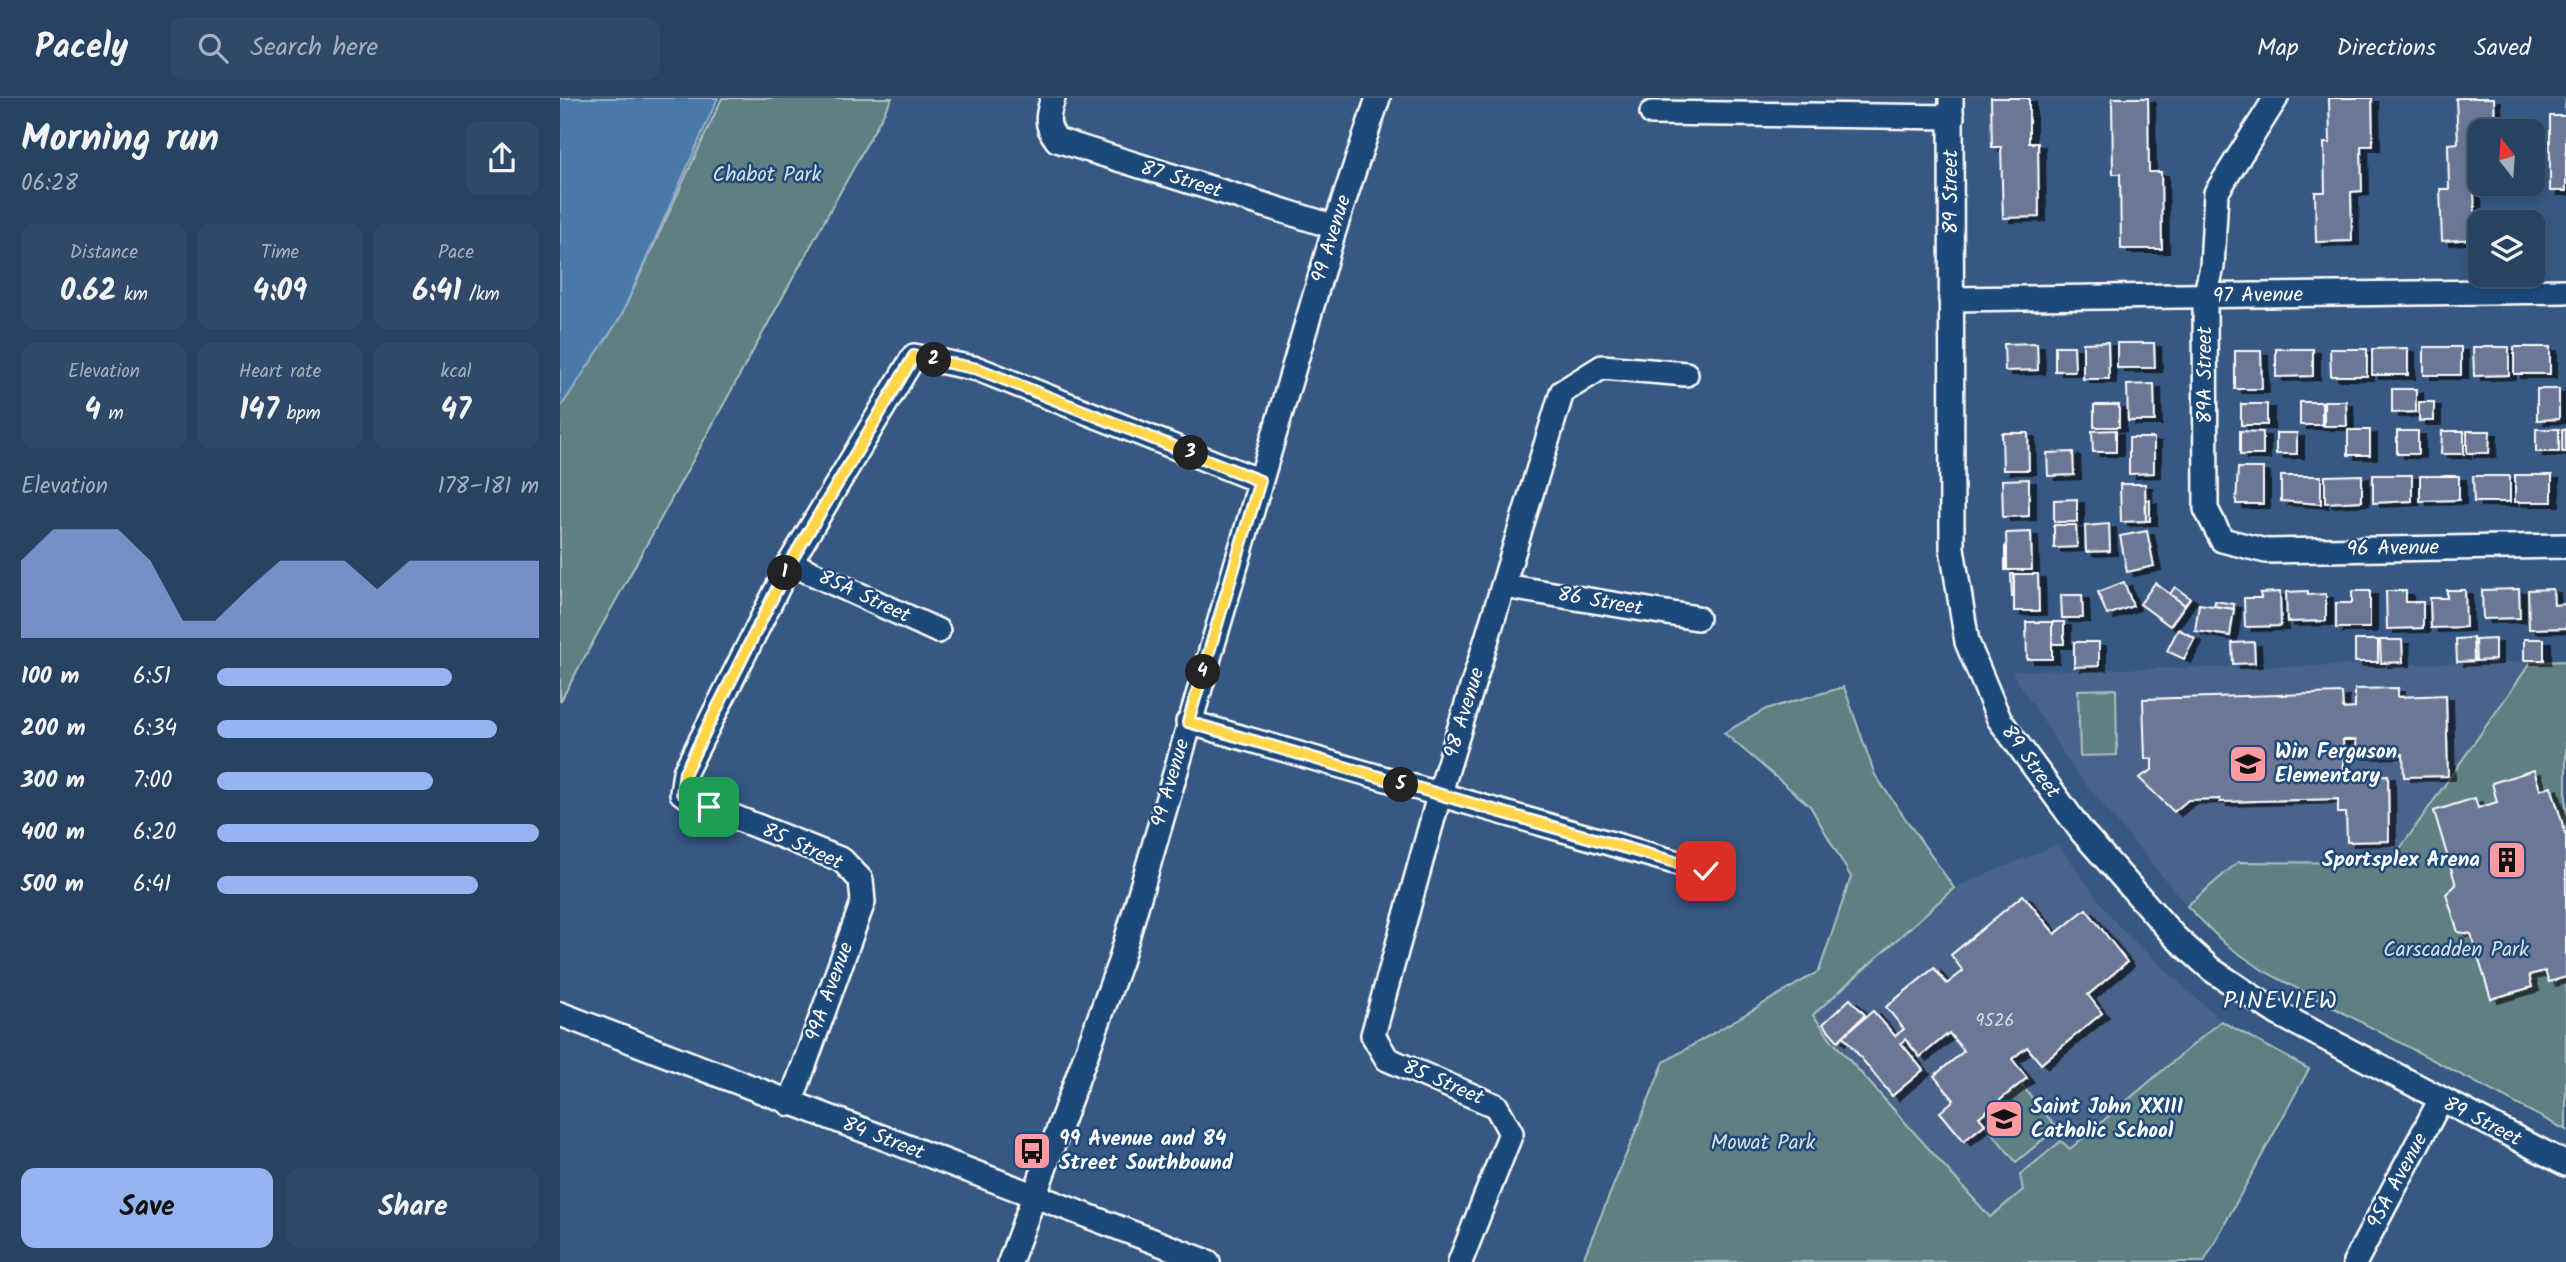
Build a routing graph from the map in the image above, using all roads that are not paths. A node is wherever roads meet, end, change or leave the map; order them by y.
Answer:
1 (1378, 98) edge
2 (2276, 98) edge
3 (1051, 106) edge
4 (1951, 108) edge
5 (1652, 113) dead end
6 (1335, 227) junction
7 (2566, 291) edge
8 (2205, 297) junction
9 (1951, 299) junction
10 (1686, 374) dead end
11 (1260, 481) junction
12 (2222, 540) joint
13 (2566, 546) edge
14 (790, 563) junction
15 (1504, 586) junction
16 (1697, 618) dead end
17 (938, 631) dead end
18 (1188, 722) junction
19 (1439, 796) junction
20 (1706, 871) dead end
21 (861, 880) joint
22 (560, 1014) edge
23 (1373, 1035) joint
24 (2440, 1101) junction
25 (790, 1104) junction
26 (2566, 1164) edge
27 (1035, 1196) junction
28 (1010, 1262) edge
29 (1208, 1262) edge
30 (1460, 1262) edge
31 (2355, 1262) edge

1 - 6 street, 99 Avenue
2 - 8 street, 89A Street
3 - 6 street, 87 Street
4 - 5 street
4 - 9 street, 89 Street
6 - 11 street, 99 Avenue
7 - 8 street, 97 Avenue
8 - 9 street, 97 Avenue
8 - 12 street, 89A Street
9 - 24 street, 89 Street
10 - 15 street, 98 Avenue
11 - 14 street
11 - 18 street, 99 Avenue
12 - 13 street, 96 Avenue
14 - 17 street, 85A Street
14 - 21 street, 85 Street
15 - 16 street, 86 Street
15 - 19 street, 98 Avenue
18 - 19 street
18 - 27 street, 99 Avenue
19 - 20 street
19 - 23 street, 98 Avenue
21 - 25 street, 99A Avenue
22 - 25 street, 84 Street
23 - 30 street, 85 Street
24 - 26 street, 89 Street
24 - 31 street, 95A Avenue
25 - 27 street, 84 Street
27 - 28 street, 99 Avenue
27 - 29 street, 84 Street

